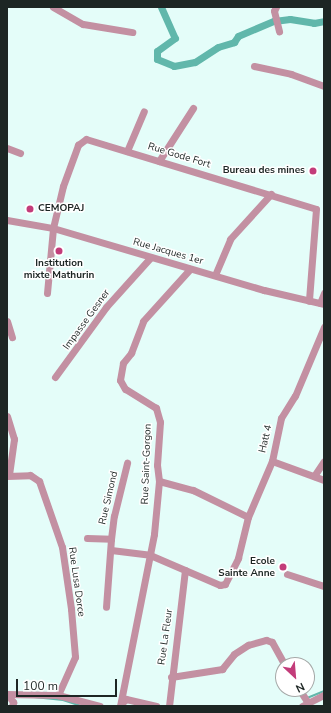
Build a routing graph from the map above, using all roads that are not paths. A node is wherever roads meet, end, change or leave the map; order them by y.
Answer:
1 (53, 7) edge
2 (276, 7) edge
3 (280, 31) dead end
4 (132, 32) dead end
5 (254, 66) dead end
6 (324, 86) edge
7 (193, 108) dead end
8 (144, 111) dead end
9 (7, 148) edge
10 (127, 150) junction
11 (20, 153) dead end
12 (160, 161) junction
13 (271, 194) junction
14 (7, 220) edge
15 (53, 228) junction
16 (151, 257) junction
17 (190, 269) junction
18 (215, 275) junction
19 (47, 293) dead end
20 (324, 293) edge
21 (309, 302) junction
22 (322, 303) edge
23 (7, 321) edge
24 (324, 327) edge
25 (12, 338) dead end
26 (55, 377) dead end
27 (7, 416) edge
28 (272, 461) junction
29 (324, 461) edge
30 (128, 463) dead end
31 (8, 476) edge
32 (314, 476) junction
33 (324, 480) edge
34 (159, 481) junction
35 (248, 517) junction
36 (87, 538) dead end
37 (111, 539) junction
38 (111, 550) junction
39 (150, 555) junction
40 (185, 570) junction
41 (287, 574) dead end
42 (324, 586) edge
43 (106, 606) dead end
44 (280, 657) edge
45 (171, 677) junction
46 (7, 694) edge
47 (58, 695) junction
48 (324, 695) edge
49 (305, 704) edge
50 (12, 706) edge
51 (100, 706) edge
52 (120, 706) edge
53 (156, 706) edge
54 (169, 706) edge

1 - 4 street
2 - 3 street
5 - 6 street
7 - 12 street
8 - 10 street
9 - 11 street
10 - 12 street, Rue Gode Fort
10 - 15 street, Rue Gode Fort
12 - 13 street, Rue Gode Fort
13 - 18 street
13 - 21 street, Rue Gode Fort
14 - 15 street, Rue Jacques 1er
15 - 16 street, Rue Jacques 1er
15 - 19 street
16 - 17 street, Rue Jacques 1er
16 - 26 street, Impasse Gesner
17 - 18 street, Rue Jacques 1er
17 - 34 street, Rue Saint-Gorgon
18 - 21 street, Rue Jacques 1er
20 - 22 street
21 - 22 street, Rue Jacques 1er
23 - 25 street
24 - 28 street, Hatt 4
27 - 31 street
28 - 32 street
28 - 35 street, Hatt 4
29 - 32 street
30 - 37 street, Rue Simond
31 - 47 street, Rue Lusa Dorce
32 - 33 street
34 - 35 street
34 - 39 street, Rue Saint-Gorgon
35 - 40 street, Hatt 4
36 - 37 street
37 - 38 street, Rue Simond
38 - 39 street
38 - 43 street, Rue Simond
39 - 40 street
39 - 52 street, Rue Saint-Gorgon
40 - 45 street, Rue La Fleur
41 - 42 street
44 - 45 street
45 - 54 street, Rue La Fleur
46 - 47 street
46 - 50 street
47 - 51 street
48 - 49 street
52 - 53 street

